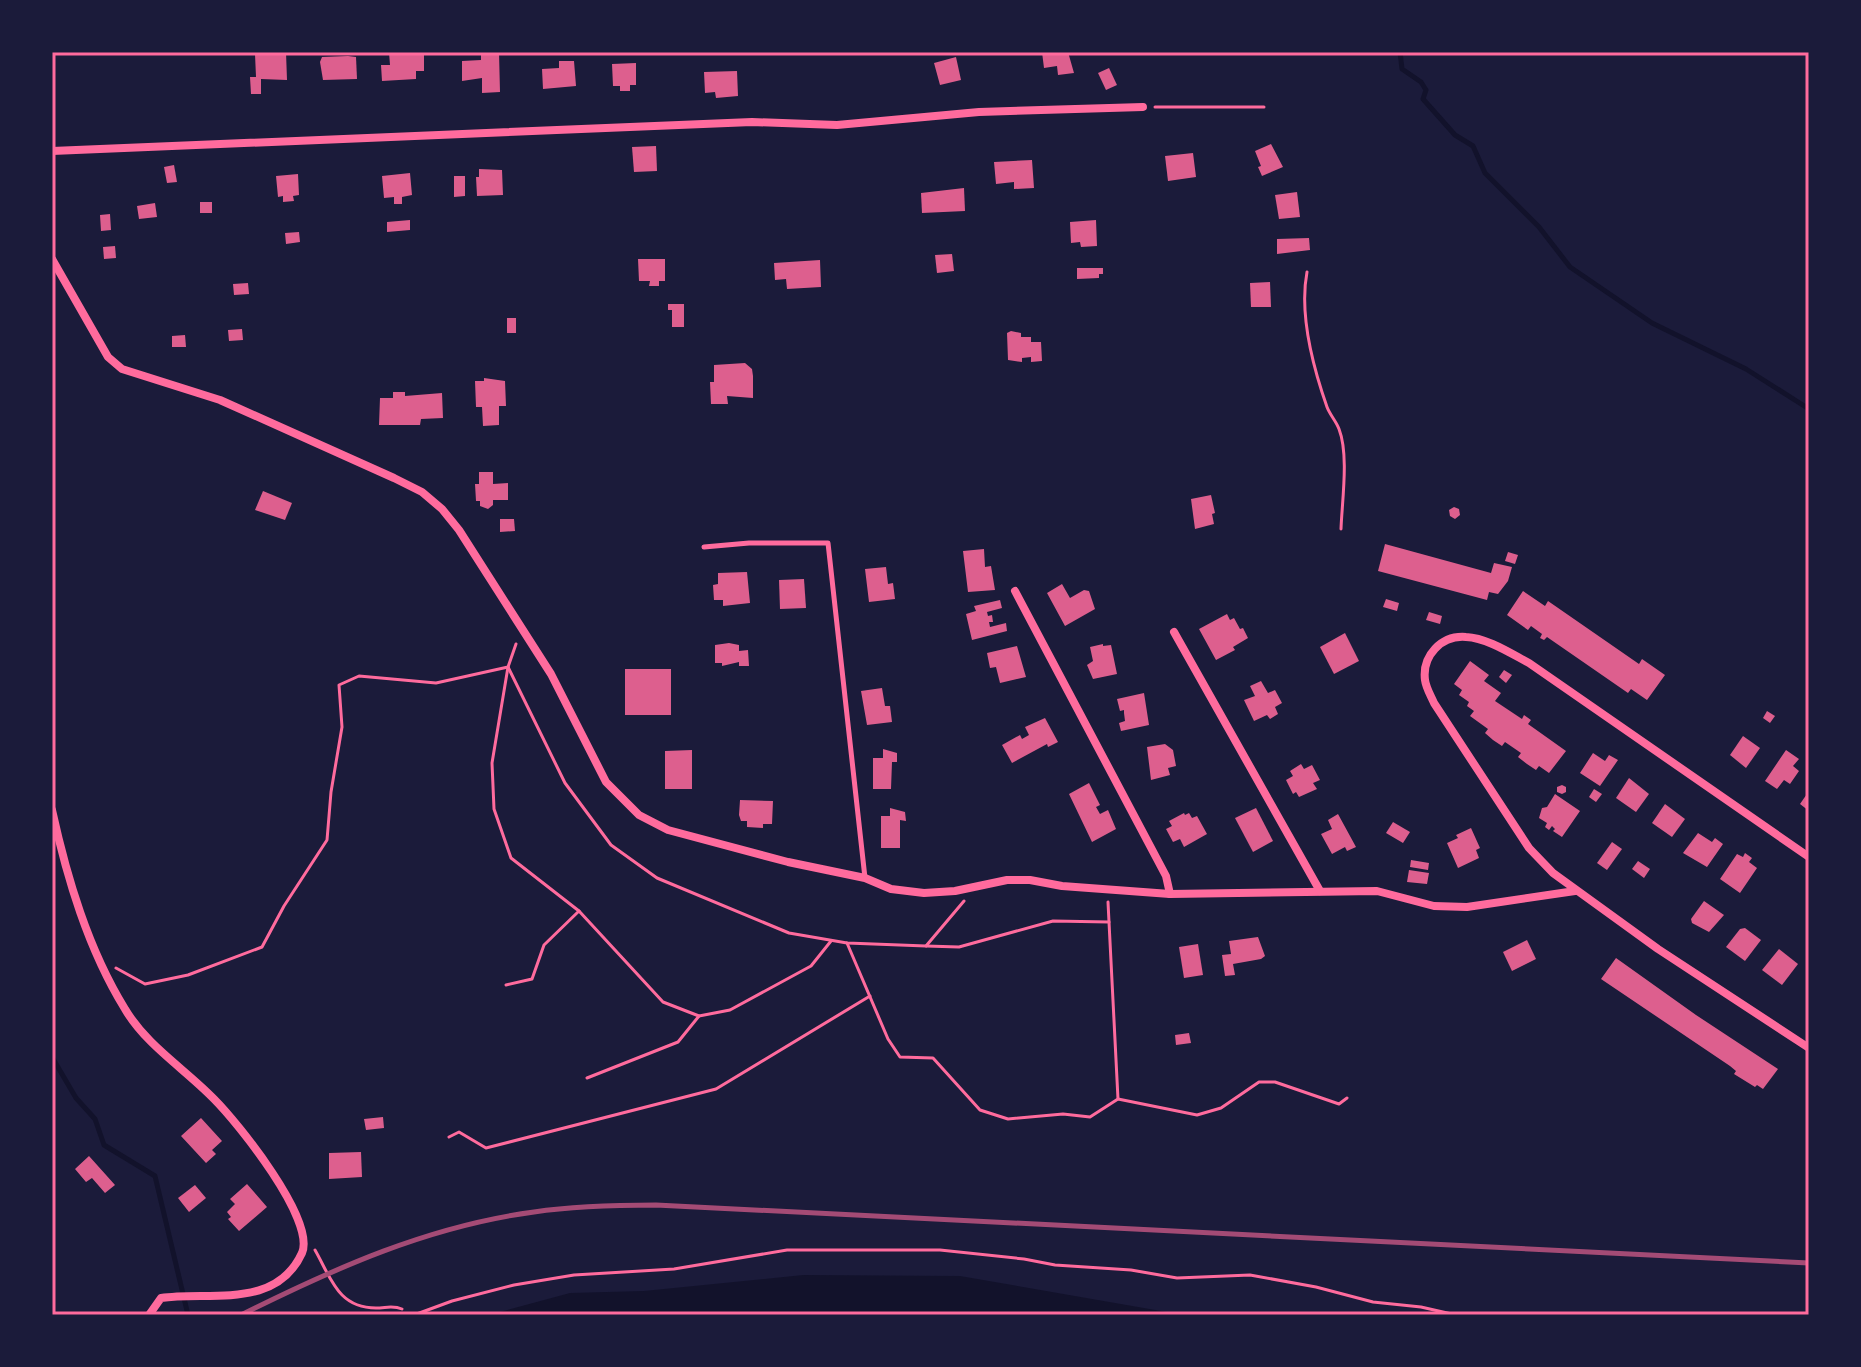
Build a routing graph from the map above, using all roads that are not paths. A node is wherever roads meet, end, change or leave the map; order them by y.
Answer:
1 (1143, 107) road end
2 (52, 151) edge
3 (52, 259) edge
4 (704, 547) dead end
5 (1015, 591) dead end
6 (1174, 632) dead end
7 (52, 810) edge
8 (1809, 857) edge
9 (865, 878) junction
10 (1320, 891) junction
11 (1575, 891) junction
12 (1170, 894) junction
13 (1809, 1048) edge
14 (149, 1315) edge

1 - 2 street
3 - 9 street
4 - 9 lane
5 - 12 street
6 - 10 street
7 - 14 street
8 - 11 street
9 - 12 street
10 - 11 street
10 - 12 street
11 - 13 street

